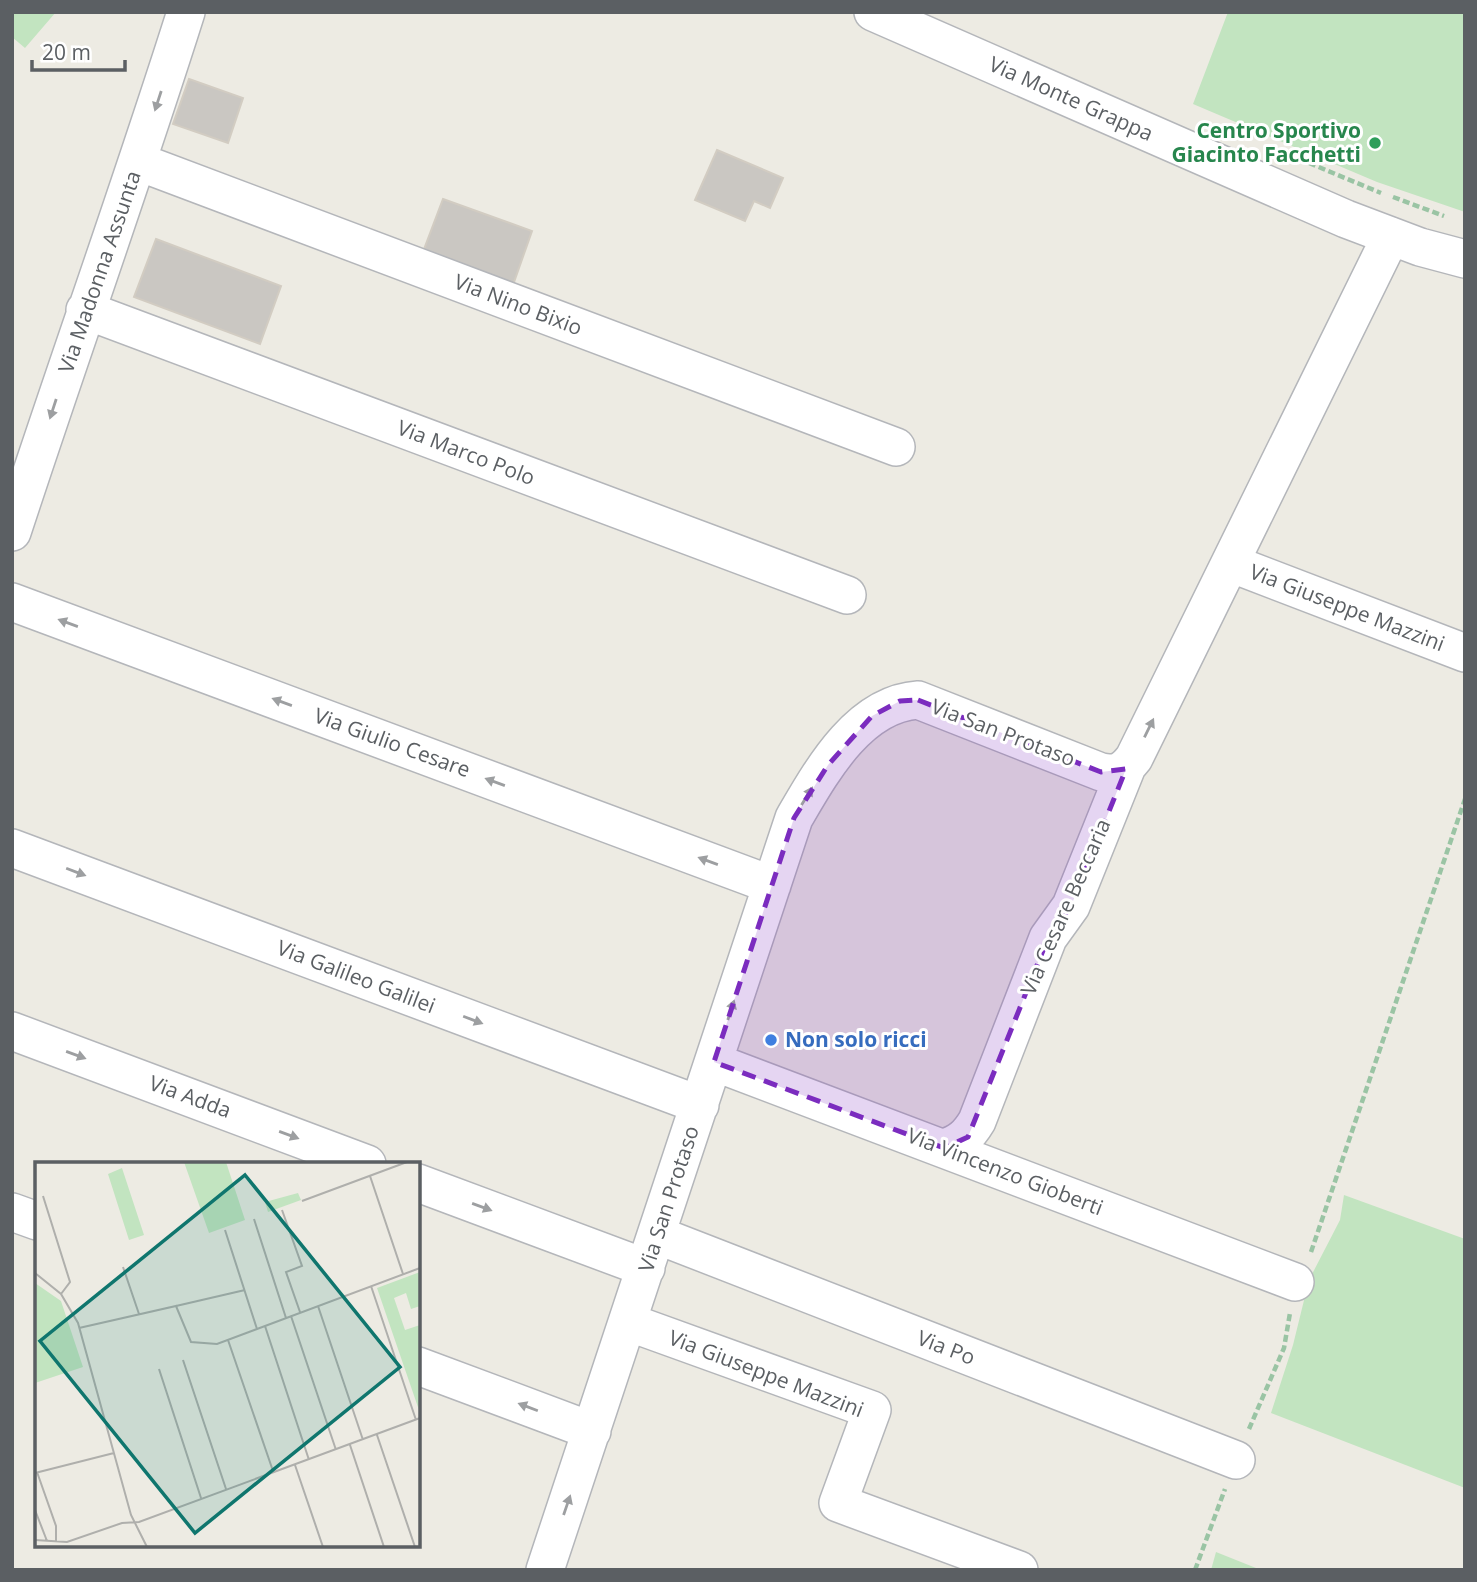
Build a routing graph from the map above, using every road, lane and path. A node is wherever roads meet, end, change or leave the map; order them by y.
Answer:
1 (186, 12) edge
2 (873, 12) edge
3 (139, 162) junction
4 (1391, 236) junction
5 (1465, 259) edge
6 (85, 310) junction
7 (897, 447) dead end
8 (12, 532) edge
9 (1230, 564) junction
10 (846, 596) dead end
11 (12, 602) edge
12 (1465, 653) edge
13 (1126, 769) junction
14 (1465, 799) edge
15 (12, 848) edge
16 (772, 884) junction
17 (12, 1031) edge
18 (714, 1062) junction
19 (700, 1105) junction
20 (944, 1148) junction
21 (362, 1162) edge
22 (420, 1184) edge
23 (12, 1212) edge
24 (35, 1220) edge
25 (651, 1252) junction
26 (1295, 1282) junction
27 (628, 1322) junction
28 (420, 1367) edge
29 (592, 1432) junction
30 (1236, 1460) junction
31 (545, 1570) edge
32 (1019, 1570) edge
33 (1195, 1570) edge

1 -> 3 street, Via Madonna Assunta
2 - 4 street, Via Monte Grappa
3 - 6 street, Via Madonna Assunta
3 - 7 street, Via Nino Bixio
4 - 5 street, Via Monte Grappa
4 - 9 street
6 -> 8 street, Via Madonna Assunta
6 - 10 street, Via Marco Polo
9 - 12 street, Via Giuseppe Mazzini
13 -> 9 street
16 -> 11 street, Via Giulio Cesare
16 -> 13 street, Via San Protaso
13 - 20 street, Via Cesare Beccaria
14 - 26 path
15 -> 19 street, Via Galileo Galilei
18 -> 16 street, Via San Protaso
17 -> 21 street, Via Adda
18 - 19 street, Via San Protaso
18 - 20 street, Via Vincenzo Gioberti
19 - 25 street, Via San Protaso
20 - 26 street, Via Vincenzo Gioberti
22 -> 25 street
23 - 24 street
25 - 27 street, Via San Protaso
25 - 30 street, Via Po
26 - 30 path
27 - 29 street, Via San Protaso
27 - 32 street, Via Giuseppe Mazzini
29 -> 28 street
31 -> 29 street, Via San Protaso
30 - 33 path

